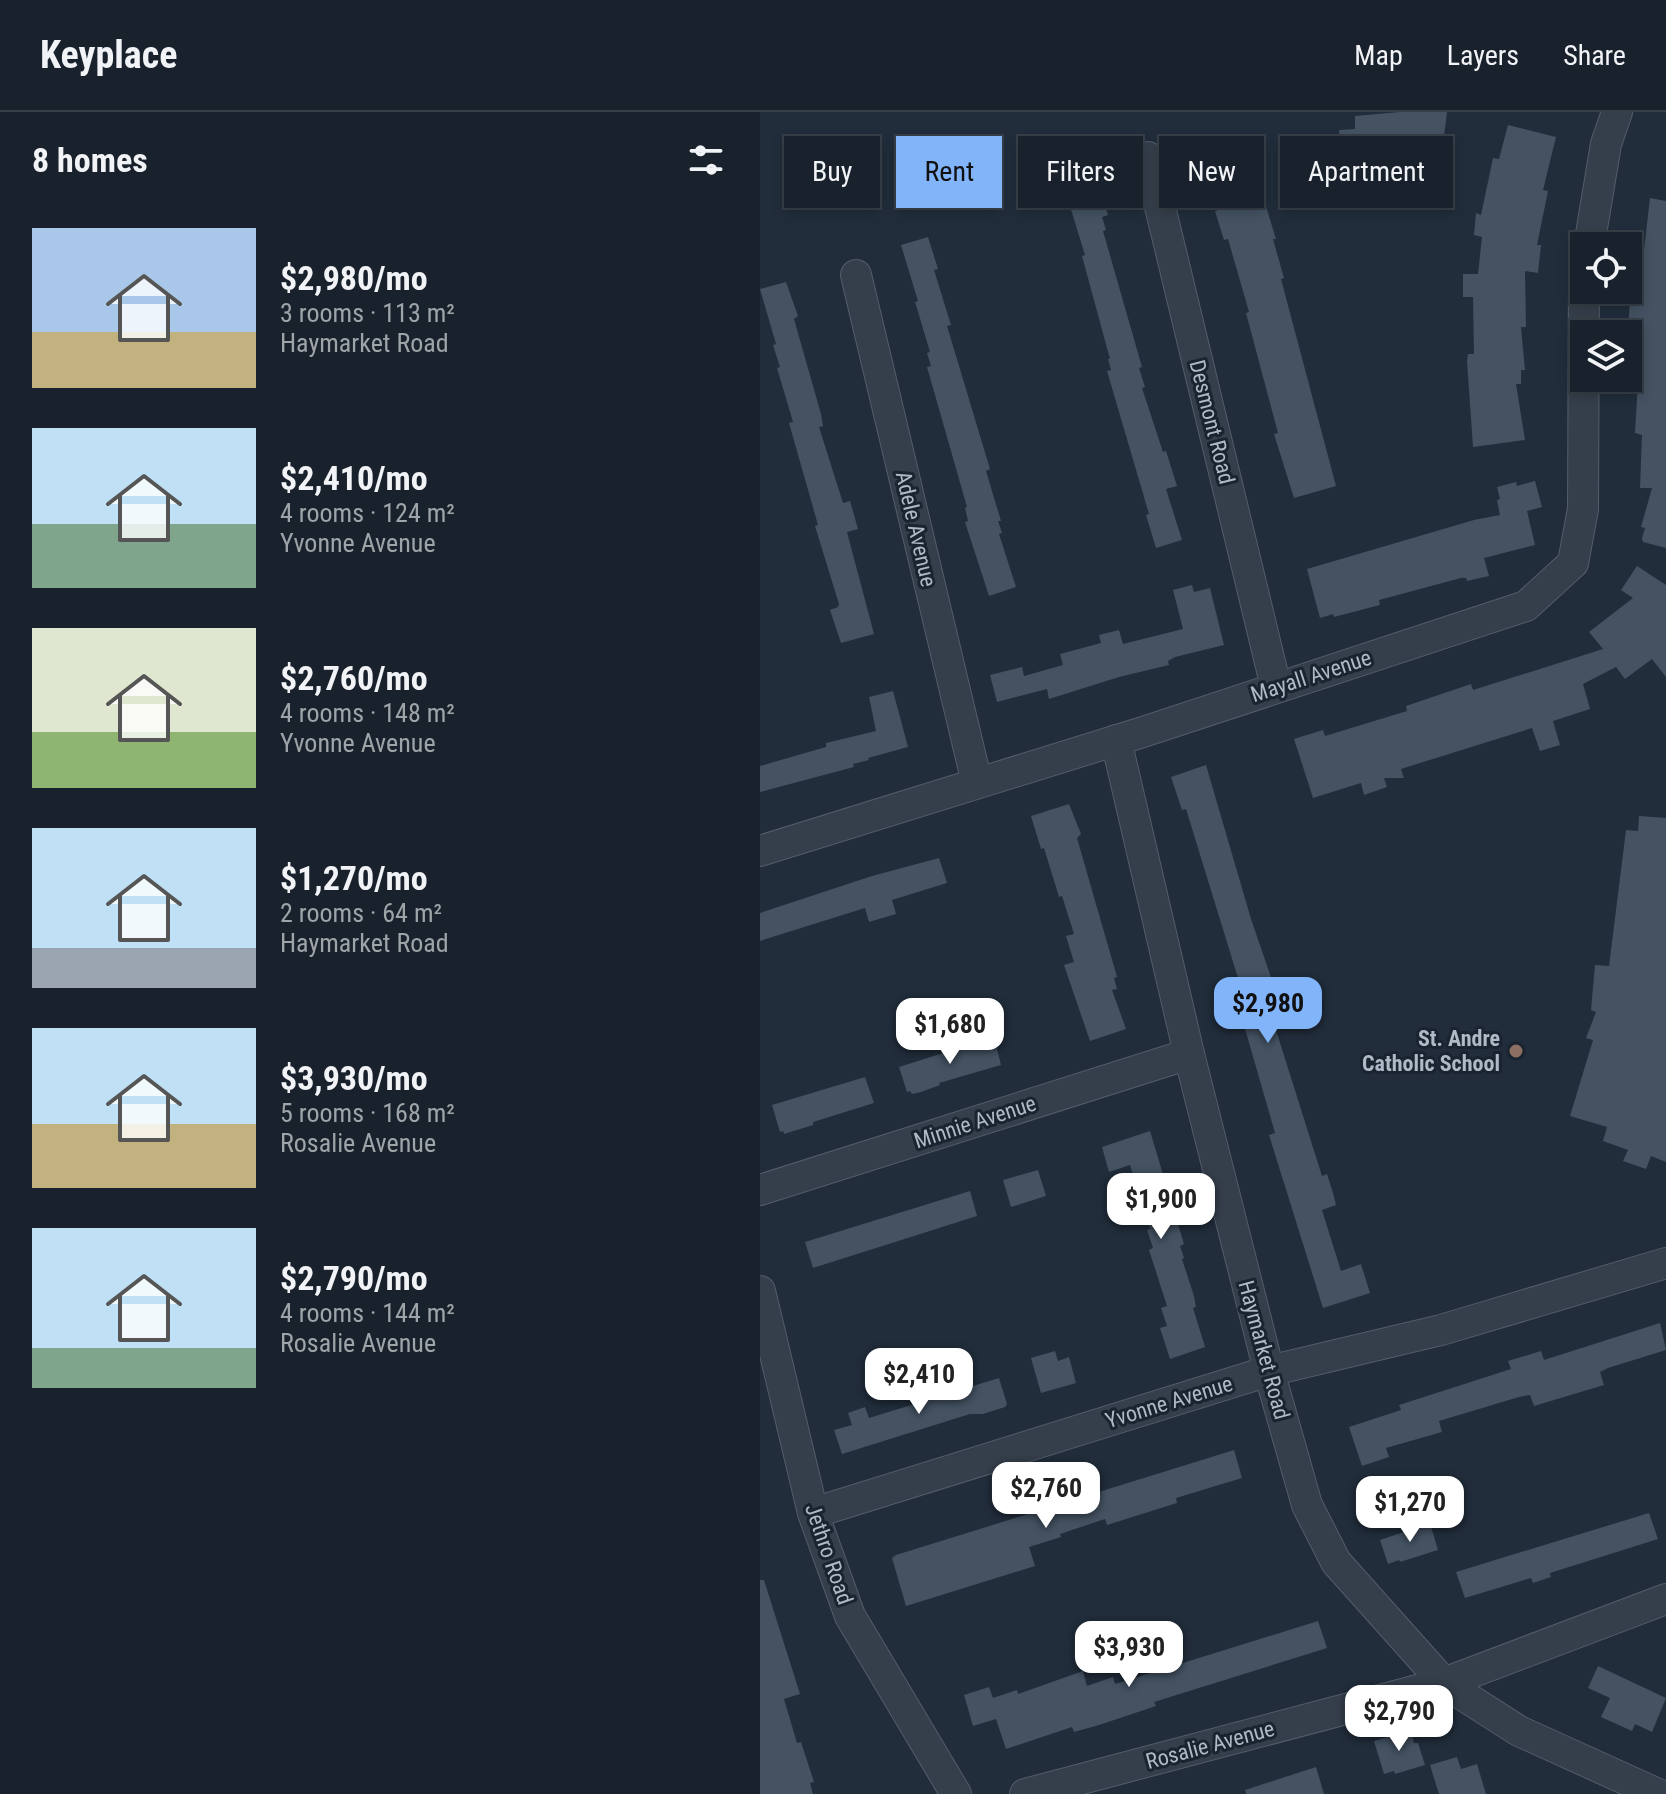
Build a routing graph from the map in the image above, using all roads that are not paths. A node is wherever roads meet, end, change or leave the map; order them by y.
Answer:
1 (1617, 112) edge
2 (1148, 157) dead end
3 (1591, 232) edge
4 (856, 275) dead end
5 (1584, 304) edge
6 (1276, 687) junction
7 (1116, 740) junction
8 (977, 783) junction
9 (760, 851) edge
10 (1189, 1054) junction
11 (760, 1190) edge
12 (1666, 1263) edge
13 (760, 1291) edge
14 (1269, 1371) junction
15 (813, 1513) junction
16 (1666, 1599) edge
17 (1444, 1683) junction
18 (956, 1794) edge
19 (1025, 1794) edge
20 (1658, 1794) edge

1 - 3 street
2 - 6 street, Desmont Road
4 - 8 street, Adele Avenue
5 - 6 street, Mayall Avenue
6 - 7 street, Mayall Avenue
7 - 8 street, Mayall Avenue
7 - 10 street, Haymarket Road
8 - 9 street, Mayall Avenue
10 - 11 street, Minnie Avenue
10 - 14 street, Haymarket Road
12 - 14 street, Yvonne Avenue
13 - 15 street, Jethro Road
14 - 15 street, Yvonne Avenue
14 - 17 street, Haymarket Road
15 - 18 street, Jethro Road
16 - 17 street, Rosalie Avenue
17 - 19 street, Rosalie Avenue
17 - 20 street, Haymarket Road

